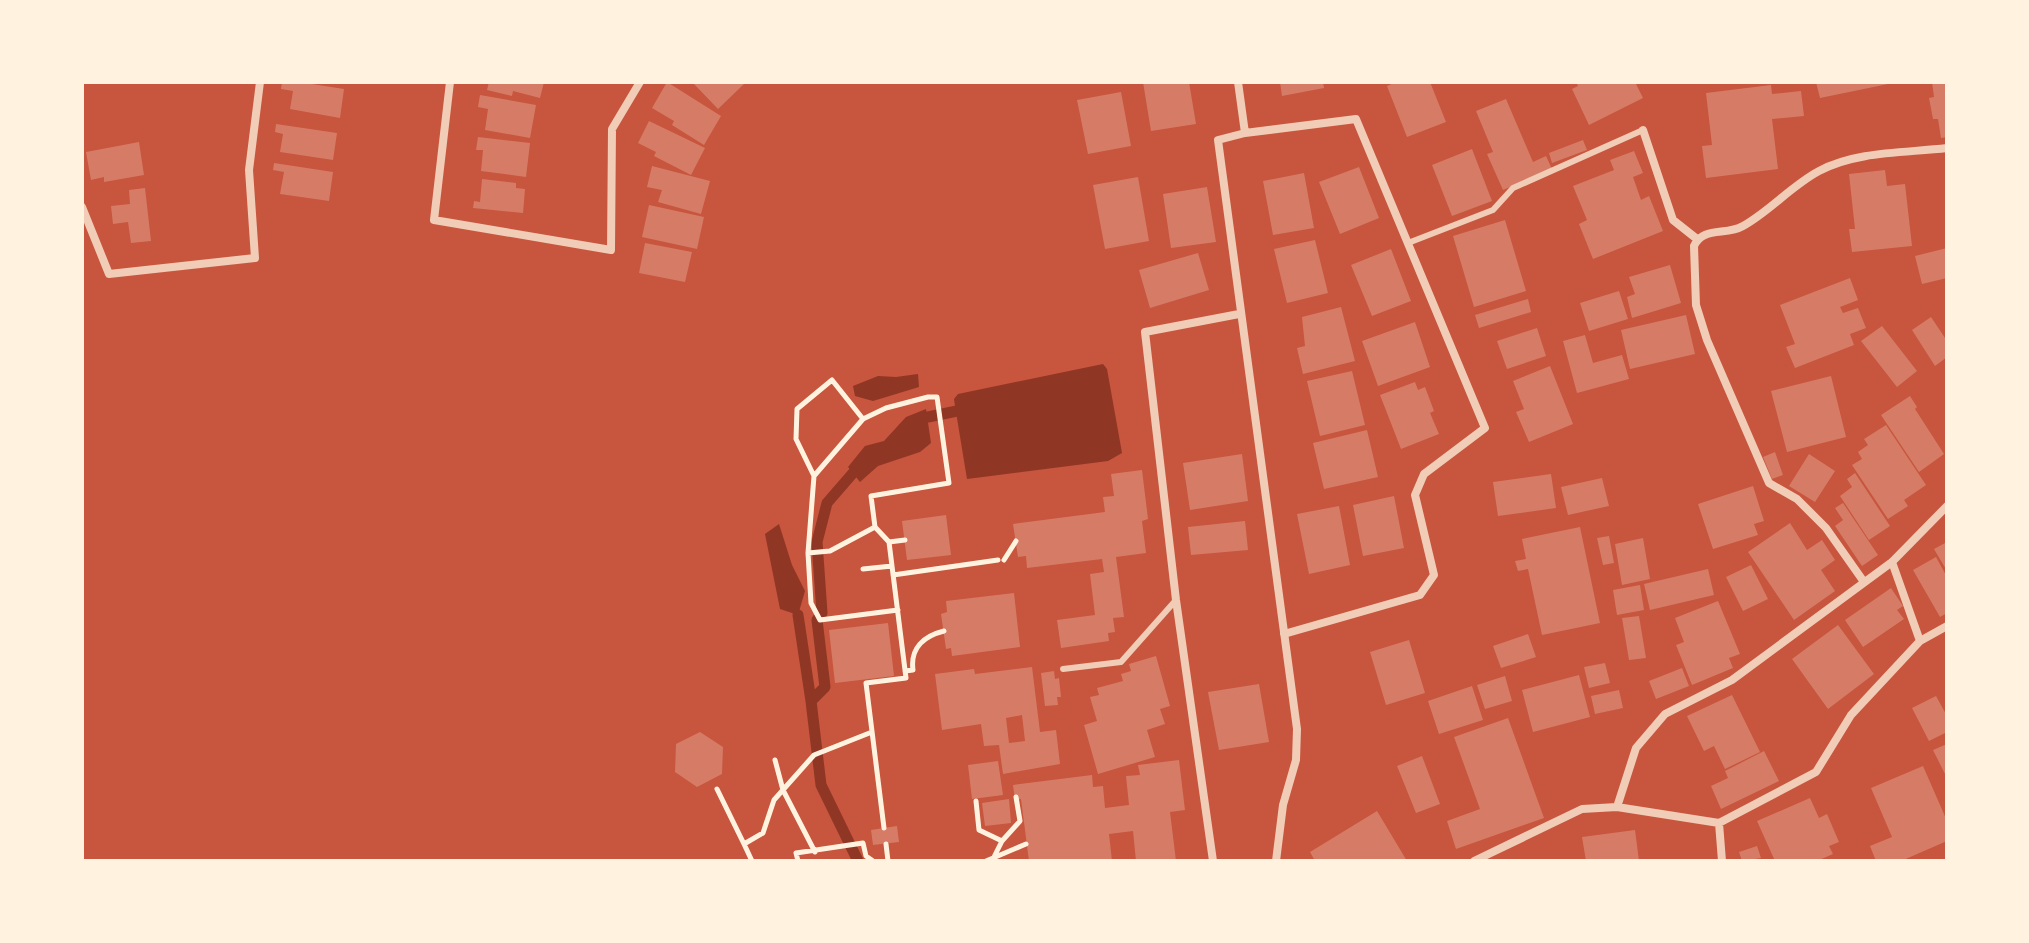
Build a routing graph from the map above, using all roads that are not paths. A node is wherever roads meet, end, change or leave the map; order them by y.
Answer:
1 (260, 82) edge
2 (450, 82) edge
3 (640, 82) edge
4 (1238, 82) edge
5 (1643, 130) joint
6 (1245, 133) junction
7 (1947, 148) edge
8 (82, 207) edge
9 (1697, 239) junction
10 (1408, 243) junction
11 (1239, 314) junction
12 (1947, 506) edge
13 (1892, 562) junction
14 (1864, 582) junction
15 (1176, 600) junction
16 (1947, 626) edge
17 (1284, 634) junction
18 (1920, 641) junction
19 (1063, 669) dead end
20 (1617, 807) junction
21 (1719, 823) junction
22 (1213, 861) edge
23 (1276, 861) edge
24 (1474, 861) edge
25 (1722, 861) edge

1 - 8 street
2 - 3 street
4 - 6 street
5 - 9 street
5 - 10 lane
6 - 10 street
6 - 11 street
7 - 9 street
9 - 14 street
10 - 17 street
11 - 15 street
11 - 17 street
12 - 13 street
13 - 14 street
13 - 18 street
14 - 20 street
15 - 19 lane
15 - 22 street
16 - 18 street
17 - 23 street
18 - 21 street
20 - 21 street
20 - 24 street
21 - 25 street

